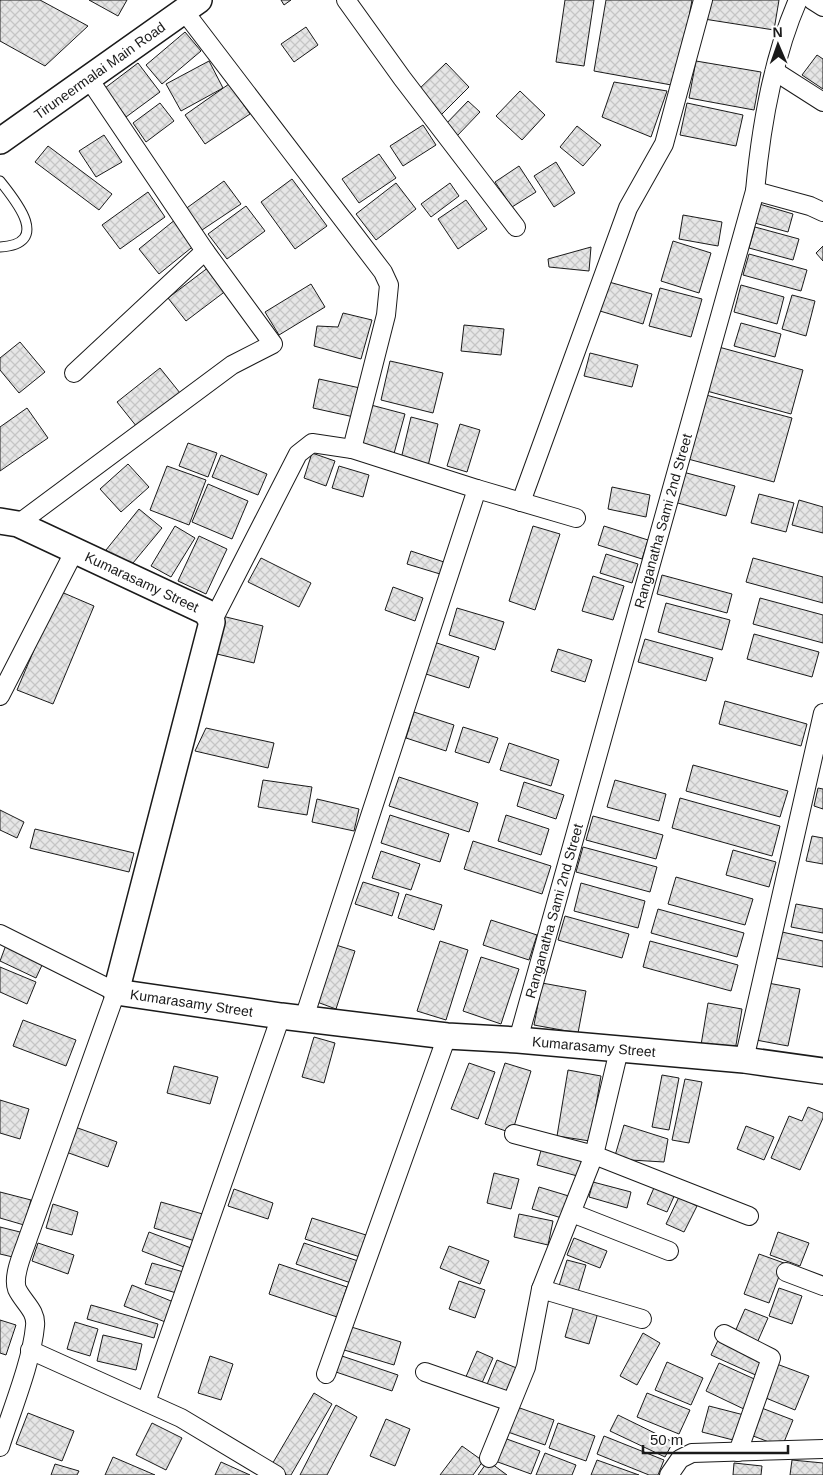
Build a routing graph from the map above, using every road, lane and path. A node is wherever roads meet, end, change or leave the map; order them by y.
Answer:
1 (346, 0) edge
2 (703, 0) edge
3 (798, 0) edge
4 (812, 0) edge
5 (192, 6) edge
6 (823, 7) edge
7 (776, 72) junction
8 (89, 79) junction
9 (823, 102) edge
10 (0, 141) edge
11 (0, 181) edge
12 (755, 191) junction
13 (823, 212) edge
14 (516, 227) dead end
15 (0, 247) edge
16 (205, 252) junction
17 (74, 373) dead end
18 (352, 449) junction
19 (476, 489) junction
20 (521, 502) junction
21 (576, 518) dead end
22 (9, 523) edge
23 (74, 552) junction
24 (212, 622) junction
25 (0, 696) edge
26 (823, 713) edge
27 (0, 934) edge
28 (116, 992) junction
29 (293, 1017) junction
30 (447, 1036) junction
31 (518, 1040) junction
32 (619, 1050) junction
33 (744, 1060) junction
34 (823, 1071) edge
35 (514, 1134) dead end
36 (594, 1155) junction
37 (572, 1214) junction
38 (749, 1216) dead end
39 (669, 1251) dead end
40 (786, 1272) dead end
41 (823, 1286) edge
42 (541, 1289) junction
43 (642, 1318) dead end
44 (724, 1334) dead end
45 (30, 1350) junction
46 (425, 1372) dead end
47 (326, 1374) dead end
48 (146, 1402) junction
49 (511, 1402) junction
50 (0, 1447) edge
51 (823, 1449) edge
52 (738, 1452) junction
53 (489, 1458) dead end
54 (276, 1475) edge
55 (669, 1475) edge

1 - 14 street
2 - 20 street
3 - 7 street, Ranganatha Sami 2nd Street
4 - 6 street
5 - 8 street, Tiruneermalai Main Road
5 - 18 street
7 - 9 street
7 - 12 street, Ranganatha Sami 2nd Street
8 - 10 street, Tiruneermalai Main Road
8 - 16 street
11 - 15 lane
12 - 13 street
12 - 31 street, Ranganatha Sami 2nd Street
16 - 17 street
16 - 22 street
18 - 19 street
18 - 24 street
19 - 20 street
19 - 29 street
20 - 21 street
22 - 23 street, Kumarasamy Street
23 - 24 street, Kumarasamy Street
23 - 25 street
24 - 28 street, Kumarasamy Street
26 - 33 street
27 - 28 street
28 - 29 street, Kumarasamy Street
28 - 45 street
29 - 30 street, Kumarasamy Street
29 - 48 street
30 - 31 street, Kumarasamy Street
30 - 47 street
31 - 32 street, Kumarasamy Street
32 - 33 street, Kumarasamy Street
32 - 36 street
33 - 34 street, Kumarasamy Street
35 - 36 street
36 - 37 street
36 - 38 street
37 - 39 street
37 - 42 street
40 - 41 street
42 - 43 street
42 - 49 street
44 - 52 street
45 - 48 street
45 - 50 street
46 - 49 street
48 - 54 street
49 - 53 street
51 - 52 street
52 - 55 street

